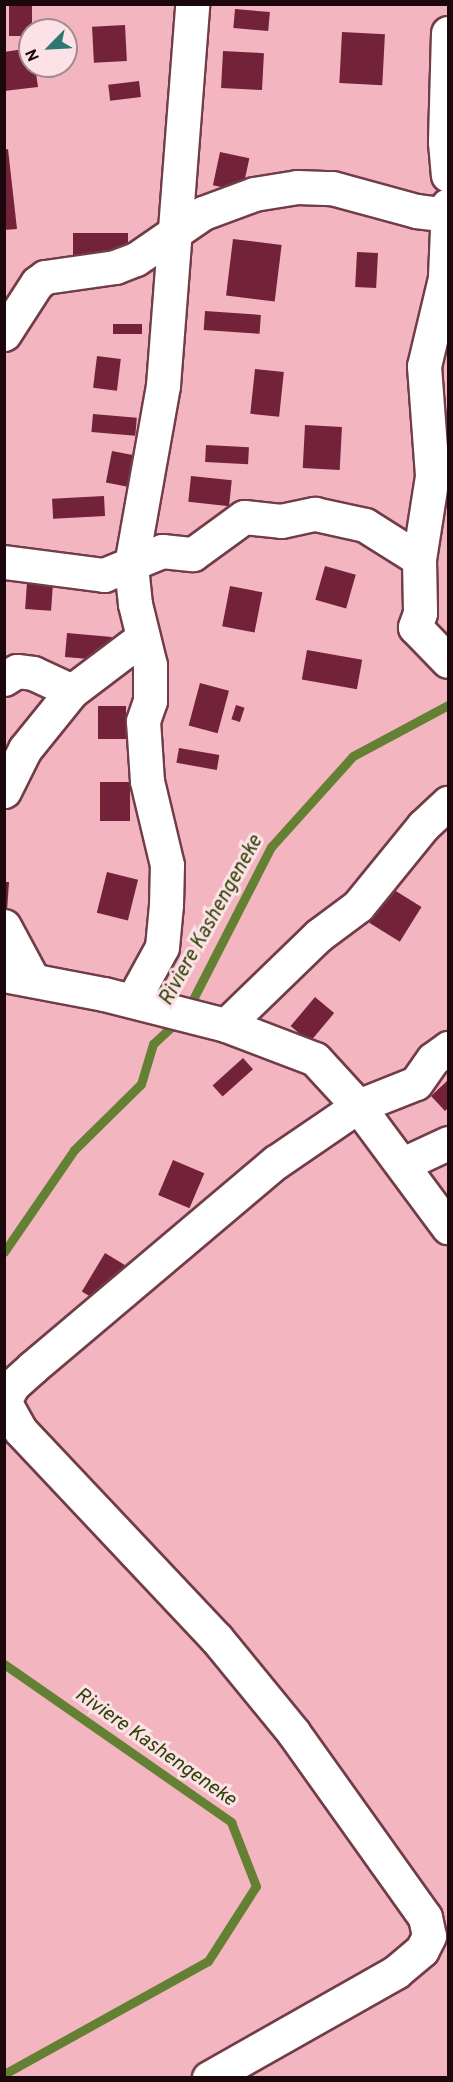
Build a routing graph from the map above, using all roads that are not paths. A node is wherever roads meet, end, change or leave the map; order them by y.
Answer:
1 (192, 4) edge
2 (448, 33) edge
3 (448, 175) edge
4 (448, 211) edge
5 (172, 231) junction
6 (446, 251) edge
7 (4, 334) edge
8 (419, 559) junction
9 (4, 562) edge
10 (131, 565) junction
11 (142, 638) junction
12 (448, 662) edge
13 (4, 679) edge
14 (72, 691) junction
15 (4, 791) edge
16 (448, 803) edge
17 (4, 926) edge
18 (19, 978) edge
19 (133, 1000) junction
20 (226, 1025) junction
21 (448, 1048) edge
22 (358, 1106) junction
23 (448, 1143) edge
24 (403, 1164) junction
25 (448, 1227) edge
26 (4, 1401) edge
27 (209, 2078) edge

1 - 5 street
2 - 3 street
4 - 5 street
4 - 6 street
5 - 7 street
5 - 10 street
6 - 8 street
8 - 10 street
8 - 12 street
9 - 10 street
10 - 11 street
11 - 14 street
11 - 19 street
13 - 14 street
14 - 15 street
16 - 20 street
17 - 18 street
18 - 19 street
19 - 20 street
20 - 22 street
21 - 22 street
22 - 24 street
22 - 26 street
23 - 24 street
24 - 25 street
26 - 27 street

